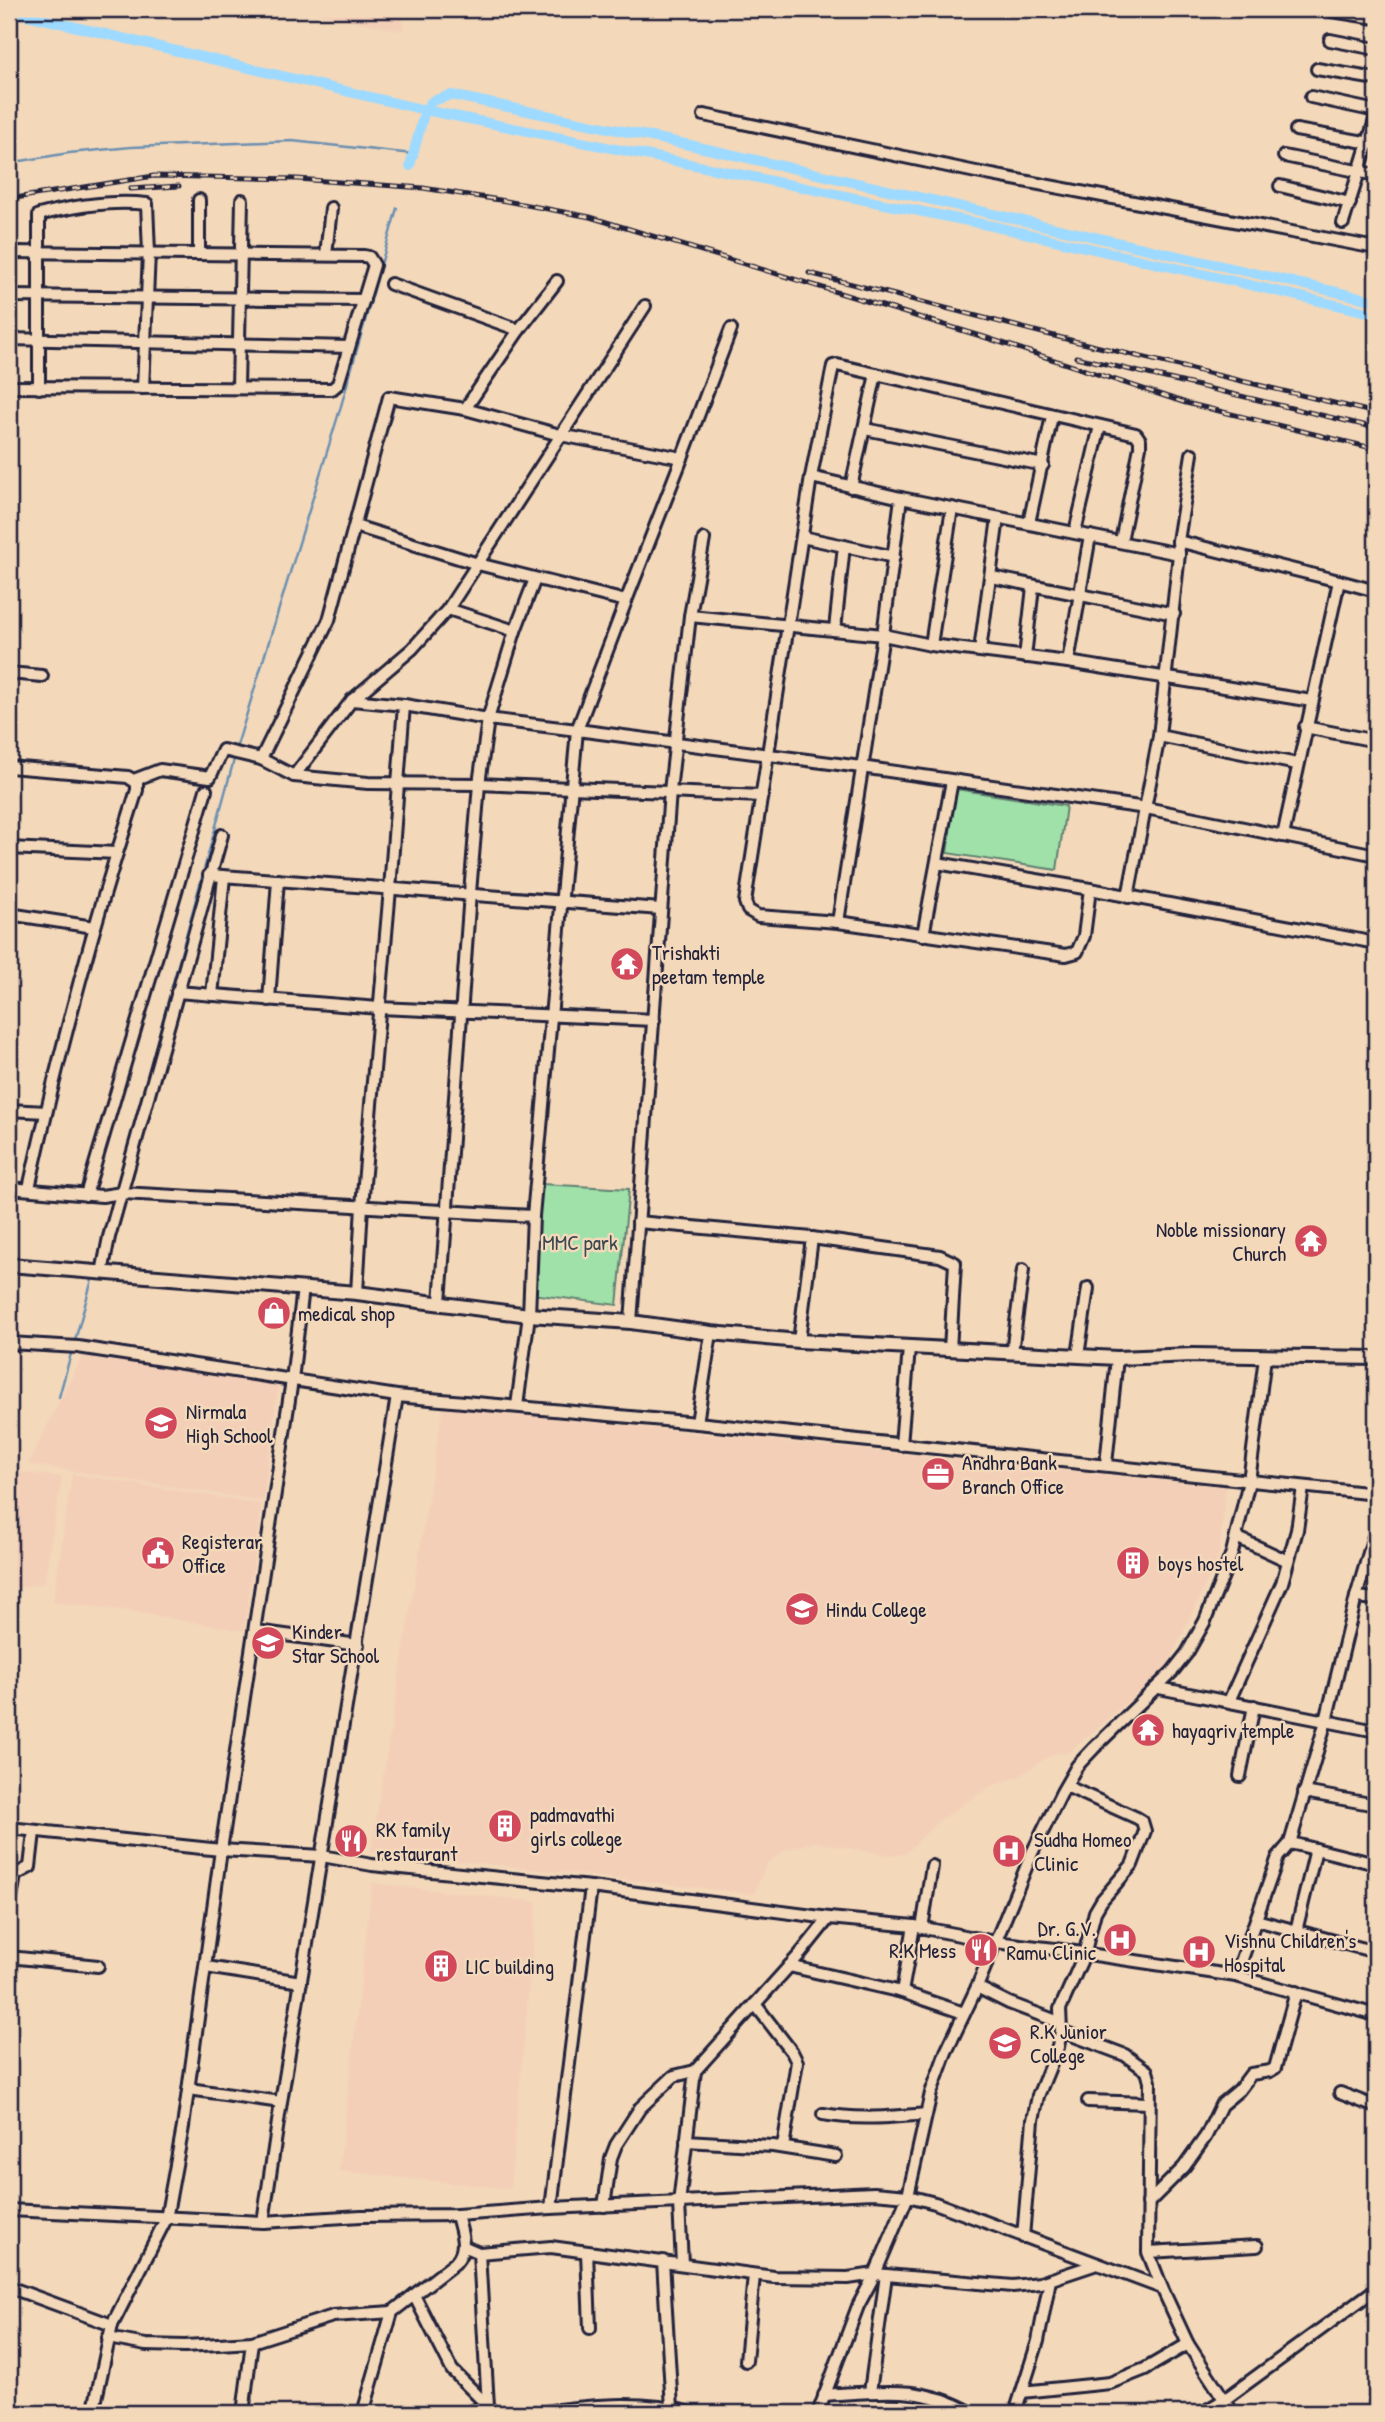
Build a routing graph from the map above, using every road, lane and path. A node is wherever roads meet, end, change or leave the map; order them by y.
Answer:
1 (1332, 11) dead end
2 (1376, 18) edge
3 (1330, 40) dead end
4 (1376, 49) edge
5 (1317, 69) dead end
6 (1376, 79) edge
7 (1311, 97) dead end
8 (1376, 111) edge
9 (704, 115) dead end
10 (1376, 117) edge
11 (1296, 130) dead end
12 (1372, 143) edge
13 (1284, 156) dead end
14 (1360, 172) junction
15 (1376, 175) edge
16 (1280, 186) dead end
17 (199, 200) dead end
18 (242, 200) dead end
19 (1350, 203) junction
20 (331, 208) dead end
21 (1343, 223) dead end
22 (1376, 248) edge
23 (9, 251) edge
24 (38, 252) junction
25 (149, 253) junction
26 (199, 253) junction
27 (243, 254) junction
28 (326, 255) junction
29 (557, 281) dead end
30 (391, 284) dead end
31 (9, 296) edge
32 (37, 296) junction
33 (146, 298) junction
34 (241, 298) junction
35 (364, 300) junction
36 (645, 306) dead end
37 (731, 329) dead end
38 (519, 330) junction
39 (9, 339) edge
40 (37, 339) junction
41 (145, 341) junction
42 (240, 342) junction
43 (349, 346) junction
44 (876, 374) junction
45 (9, 387) edge
46 (39, 388) junction
47 (144, 388) junction
48 (238, 388) junction
49 (465, 409) junction
50 (1052, 416) junction
51 (1100, 426) junction
52 (864, 429) junction
53 (560, 435) junction
54 (1192, 454) dead end
55 (682, 458) junction
56 (1043, 465) junction
57 (816, 479) junction
58 (851, 487) junction
59 (901, 498) junction
60 (952, 508) junction
61 (998, 518) junction
62 (1029, 523) junction
63 (355, 526) junction
64 (1075, 532) junction
65 (1090, 536) junction
66 (802, 537) junction
67 (704, 539) dead end
68 (1121, 541) junction
69 (1178, 541) junction
70 (844, 546) junction
71 (1179, 554) junction
72 (894, 557) junction
73 (478, 564) junction
74 (992, 577) junction
75 (535, 579) junction
76 (1339, 581) junction
77 (1033, 587) junction
78 (1376, 591) edge
79 (1081, 596) junction
80 (626, 601) junction
81 (448, 609) junction
82 (1174, 614) junction
83 (690, 616) junction
84 (788, 624) junction
85 (835, 629) junction
86 (515, 631) junction
87 (883, 635) junction
88 (931, 645) junction
89 (980, 650) junction
90 (1026, 657) junction
91 (1068, 662) junction
92 (9, 673) edge
93 (42, 676) dead end
94 (1166, 677) junction
95 (352, 701) junction
96 (1312, 701) junction
97 (404, 705) junction
98 (488, 719) junction
99 (1305, 727) junction
100 (577, 730) junction
101 (1159, 736) junction
102 (1376, 741) edge
103 (674, 743) junction
104 (774, 756) junction
105 (261, 759) junction
106 (1297, 764) junction
107 (9, 766) edge
108 (861, 767) junction
109 (293, 776) junction
110 (134, 780) junction
111 (952, 781) junction
112 (397, 783) junction
113 (480, 784) junction
114 (570, 787) junction
115 (206, 790) dead end
116 (670, 791) junction
117 (762, 796) junction
118 (1146, 808) junction
119 (222, 835) dead end
120 (1283, 836) junction
121 (9, 848) edge
122 (117, 853) junction
123 (1376, 855) edge
124 (937, 863) junction
125 (209, 876) junction
126 (224, 877) junction
127 (278, 880) junction
128 (390, 889) junction
129 (1090, 889) junction
130 (470, 893) junction
131 (1128, 897) junction
132 (562, 900) junction
133 (661, 909) junction
134 (9, 914) edge
135 (838, 922) junction
136 (94, 927) junction
137 (923, 935) junction
138 (1376, 943) edge
139 (177, 992) junction
140 (212, 995) junction
141 (268, 1000) junction
142 (379, 1008) junction
143 (462, 1013) junction
144 (550, 1016) junction
145 (654, 1020) junction
146 (9, 1110) edge
147 (46, 1112) junction
148 (9, 1188) edge
149 (29, 1188) junction
150 (121, 1193) junction
151 (86, 1195) junction
152 (362, 1206) junction
153 (447, 1210) junction
154 (533, 1216) junction
155 (638, 1222) junction
156 (812, 1238) junction
157 (9, 1265) edge
158 (1023, 1270) dead end
159 (101, 1273) junction
160 (303, 1288) junction
161 (1088, 1288) dead end
162 (357, 1293) junction
163 (440, 1302) junction
164 (529, 1315) junction
165 (631, 1322) junction
166 (711, 1333) junction
167 (799, 1340) junction
168 (9, 1343) edge
169 (909, 1348) junction
170 (950, 1350) junction
171 (1012, 1352) junction
172 (1078, 1356) junction
173 (1376, 1358) edge
174 (1264, 1366) junction
175 (1116, 1367) junction
176 (292, 1380) junction
177 (397, 1396) junction
178 (517, 1406) junction
179 (697, 1423) junction
180 (901, 1445) junction
181 (1106, 1464) junction
182 (1249, 1481) junction
183 (1303, 1486) junction
184 (1376, 1494) edge
185 (1375, 1536) edge
186 (1236, 1537) junction
187 (1288, 1561) junction
188 (1356, 1597) junction
189 (1376, 1598) edge
190 (256, 1630) junction
191 (358, 1645) junction
192 (1159, 1688) junction
193 (1229, 1702) junction
194 (1254, 1706) junction
195 (1326, 1721) junction
196 (1376, 1731) edge
197 (1240, 1776) dead end
198 (1066, 1786) junction
199 (1304, 1793) junction
200 (1376, 1805) edge
201 (9, 1829) edge
202 (34, 1832) junction
203 (1290, 1843) junction
204 (1316, 1849) junction
205 (221, 1850) junction
206 (322, 1856) junction
207 (1376, 1864) edge
208 (932, 1866) dead end
209 (11, 1883) edge
210 (591, 1887) junction
211 (9, 1911) edge
212 (829, 1918) junction
213 (1256, 1920) junction
214 (918, 1927) junction
215 (1296, 1931) junction
216 (995, 1942) junction
217 (1372, 1951) dead end
218 (1084, 1955) junction
219 (9, 1957) edge
220 (98, 1966) dead end
221 (789, 1966) junction
222 (206, 1967) junction
223 (1237, 1976) junction
224 (301, 1982) junction
225 (977, 1987) junction
226 (902, 1992) junction
227 (1296, 1992) junction
228 (755, 2004) junction
229 (964, 2013) junction
230 (1376, 2015) edge
231 (1060, 2026) junction
232 (695, 2071) junction
233 (189, 2089) junction
234 (1340, 2092) dead end
235 (1087, 2101) dead end
236 (281, 2102) junction
237 (1149, 2104) junction
238 (1376, 2107) edge
239 (823, 2114) dead end
240 (926, 2114) junction
241 (686, 2141) junction
242 (783, 2147) junction
243 (836, 2156) dead end
244 (908, 2196) junction
245 (679, 2203) junction
246 (1148, 2203) junction
247 (604, 2206) junction
248 (551, 2208) junction
249 (9, 2210) edge
250 (457, 2215) junction
251 (166, 2219) junction
252 (263, 2222) junction
253 (1023, 2237) junction
254 (1257, 2246) dead end
255 (464, 2247) junction
256 (587, 2252) junction
257 (1148, 2252) junction
258 (479, 2253) junction
259 (663, 2261) junction
260 (682, 2264) junction
261 (1097, 2264) junction
262 (881, 2274) junction
263 (754, 2275) junction
264 (1050, 2280) junction
265 (9, 2287) edge
266 (1163, 2288) junction
267 (1376, 2289) edge
268 (414, 2295) junction
269 (392, 2312) junction
270 (112, 2325) junction
271 (590, 2328) dead end
272 (108, 2338) junction
273 (252, 2342) junction
274 (1188, 2344) junction
275 (746, 2361) dead end
276 (870, 2392) junction
277 (1023, 2392) junction
278 (824, 2395) junction
279 (1224, 2400) junction
280 (672, 2408) junction
281 (491, 2409) edge
282 (93, 2413) edge
283 (243, 2413) edge
284 (363, 2413) edge
285 (466, 2413) edge
286 (537, 2413) edge
287 (692, 2413) edge
288 (818, 2413) edge
289 (972, 2413) edge
290 (1016, 2413) edge
291 (1202, 2413) edge
292 (1233, 2413) edge

1 - 2 street
3 - 4 street
5 - 6 street
7 - 8 street
9 - 22 street
10 - 12 street
11 - 12 street
12 - 14 street
13 - 14 street
14 - 15 street
14 - 19 street
16 - 19 street
17 - 26 street
18 - 27 street
19 - 21 street
20 - 28 street
23 - 24 street
24 - 25 street
24 - 25 street
24 - 32 street
25 - 26 street
25 - 33 street
26 - 27 street
27 - 28 street
27 - 34 street
28 - 35 street
29 - 38 street
30 - 38 street
31 - 32 street
32 - 33 street
32 - 40 street
33 - 34 street
33 - 41 street
34 - 35 street
34 - 42 street
35 - 43 street
36 - 53 street
37 - 55 street
38 - 49 street
39 - 40 street
40 - 41 street
40 - 46 street
41 - 42 street
41 - 47 street
42 - 43 street
42 - 48 street
43 - 48 street
44 - 50 street
44 - 52 street
44 - 57 street
45 - 46 street
46 - 47 street
47 - 48 street
49 - 53 street
49 - 63 street
50 - 51 street
50 - 56 street
51 - 64 street
51 - 68 street
52 - 56 street
52 - 58 street
53 - 55 street
53 - 73 street
54 - 69 street
55 - 80 street
56 - 62 street
57 - 58 street
57 - 66 street
58 - 59 street
59 - 60 street
59 - 72 street
60 - 61 street
60 - 88 street
61 - 62 street
61 - 74 street
62 - 64 street
63 - 73 street
63 - 105 street
64 - 65 street
65 - 68 street
65 - 79 street
66 - 70 street
66 - 84 street
67 - 83 street
68 - 71 street
69 - 71 street
69 - 76 street
70 - 72 street
70 - 85 street
71 - 82 street
72 - 87 street
73 - 75 street
73 - 81 street
74 - 77 street
74 - 89 street
75 - 80 street
75 - 86 street
76 - 78 street
76 - 96 street
77 - 79 street
77 - 90 street
79 - 82 street
79 - 91 street
80 - 100 street
81 - 86 street
81 - 95 street
82 - 94 street
83 - 84 street
83 - 103 street
84 - 85 street
84 - 104 street
85 - 87 street
86 - 98 street
87 - 88 street
87 - 108 street
88 - 89 street
89 - 90 street
90 - 91 street
91 - 94 street
92 - 93 street
94 - 96 street
94 - 101 street
95 - 97 street
95 - 109 street
96 - 99 street
97 - 98 street
97 - 112 street
98 - 100 street
98 - 113 street
99 - 102 street
99 - 106 street
100 - 103 street
100 - 114 street
101 - 106 street
101 - 118 street
103 - 104 street
103 - 116 street
104 - 108 street
104 - 117 street
105 - 109 street
105 - 110 street
106 - 120 street
107 - 110 street
108 - 111 street
108 - 135 street
109 - 112 street
110 - 122 street
111 - 118 street
111 - 124 street
112 - 113 street
112 - 128 street
113 - 114 street
113 - 130 street
114 - 116 street
114 - 132 street
115 - 151 street
116 - 117 street
116 - 133 street
117 - 135 street
118 - 120 street
118 - 131 street
119 - 125 street
120 - 123 street
121 - 122 street
122 - 136 street
124 - 129 street
124 - 137 street
125 - 126 street
125 - 139 street
126 - 127 street
126 - 140 street
127 - 128 street
127 - 141 street
128 - 130 street
128 - 142 street
129 - 131 street
129 - 137 street
130 - 132 street
130 - 143 street
131 - 138 street
132 - 133 street
132 - 144 street
133 - 145 street
134 - 136 street
135 - 137 street
136 - 147 street
139 - 140 street
139 - 150 street
140 - 141 street
141 - 142 street
142 - 143 street
142 - 152 street
143 - 144 street
143 - 153 street
144 - 145 street
144 - 154 street
145 - 155 street
146 - 147 street
147 - 149 street
148 - 149 street
149 - 151 street
150 - 151 street
150 - 152 street
150 - 159 street
152 - 153 street
152 - 162 street
153 - 154 street
153 - 163 street
154 - 164 street
155 - 156 street
155 - 165 street
156 - 167 street
156 - 170 street
157 - 159 main road
158 - 171 street
159 - 160 main road
160 - 162 main road
160 - 176 street
161 - 172 street
162 - 163 main road
163 - 164 main road
164 - 165 main road
164 - 178 street
165 - 166 main road
166 - 167 main road
166 - 179 street
167 - 169 main road
168 - 176 street
169 - 170 main road
169 - 180 street
170 - 171 main road
171 - 172 main road
172 - 175 main road
173 - 174 main road
174 - 175 main road
174 - 182 street
175 - 181 street
176 - 177 street
176 - 190 street
177 - 178 street
177 - 191 street
178 - 179 street
179 - 180 street
180 - 181 street
181 - 182 street
182 - 183 street
182 - 186 street
183 - 184 street
183 - 187 street
185 - 188 street
186 - 187 street
186 - 192 street
187 - 193 street
188 - 189 street
188 - 195 street
190 - 191 street
190 - 205 street
191 - 206 street
192 - 193 street
192 - 198 street
193 - 194 street
194 - 195 street
194 - 197 street
195 - 196 street
195 - 199 street
198 - 216 street
198 - 218 street
199 - 200 street
199 - 203 street
201 - 202 street
202 - 205 street
202 - 209 street
203 - 204 street
203 - 213 street
204 - 207 street
204 - 215 street
205 - 206 street
205 - 222 street
206 - 210 street
206 - 224 street
208 - 214 street
209 - 211 street
210 - 212 street
210 - 248 street
212 - 214 street
212 - 221 street
213 - 215 street
213 - 223 street
214 - 216 street
214 - 226 street
215 - 217 street
216 - 218 street
216 - 225 street
218 - 223 street
218 - 231 street
219 - 220 street
221 - 226 street
221 - 228 street
222 - 224 street
222 - 233 street
223 - 227 street
224 - 236 street
225 - 229 street
225 - 231 street
226 - 229 street
227 - 230 street
227 - 246 street
228 - 232 street
228 - 242 street
229 - 240 street
231 - 237 street
231 - 253 street
232 - 241 street
232 - 247 street
233 - 236 street
233 - 251 street
234 - 238 street
235 - 237 street
236 - 252 street
237 - 246 street
239 - 240 street
240 - 244 street
241 - 242 street
241 - 245 street
242 - 243 street
244 - 245 street
244 - 253 street
244 - 262 street
245 - 247 street
245 - 260 street
246 - 257 street
247 - 248 street
248 - 250 street
249 - 251 street
250 - 252 street
250 - 255 street
251 - 252 street
251 - 270 street
253 - 261 street
254 - 257 street
255 - 258 street
255 - 268 street
256 - 258 street
256 - 259 street
256 - 271 street
257 - 266 street
258 - 281 street
259 - 260 street
259 - 280 street
260 - 263 street
261 - 264 street
261 - 266 street
262 - 263 street
262 - 264 street
262 - 276 street
262 - 278 street
263 - 275 street
264 - 277 street
265 - 270 street
266 - 274 street
267 - 279 street
268 - 269 street
268 - 281 street
269 - 273 street
269 - 284 street
270 - 272 street
272 - 273 street
272 - 282 street
273 - 283 street
274 - 277 street
274 - 279 street
276 - 278 street
276 - 289 street
277 - 290 street
278 - 288 street
279 - 291 street
279 - 292 street
280 - 286 street
280 - 287 street
281 - 285 street

